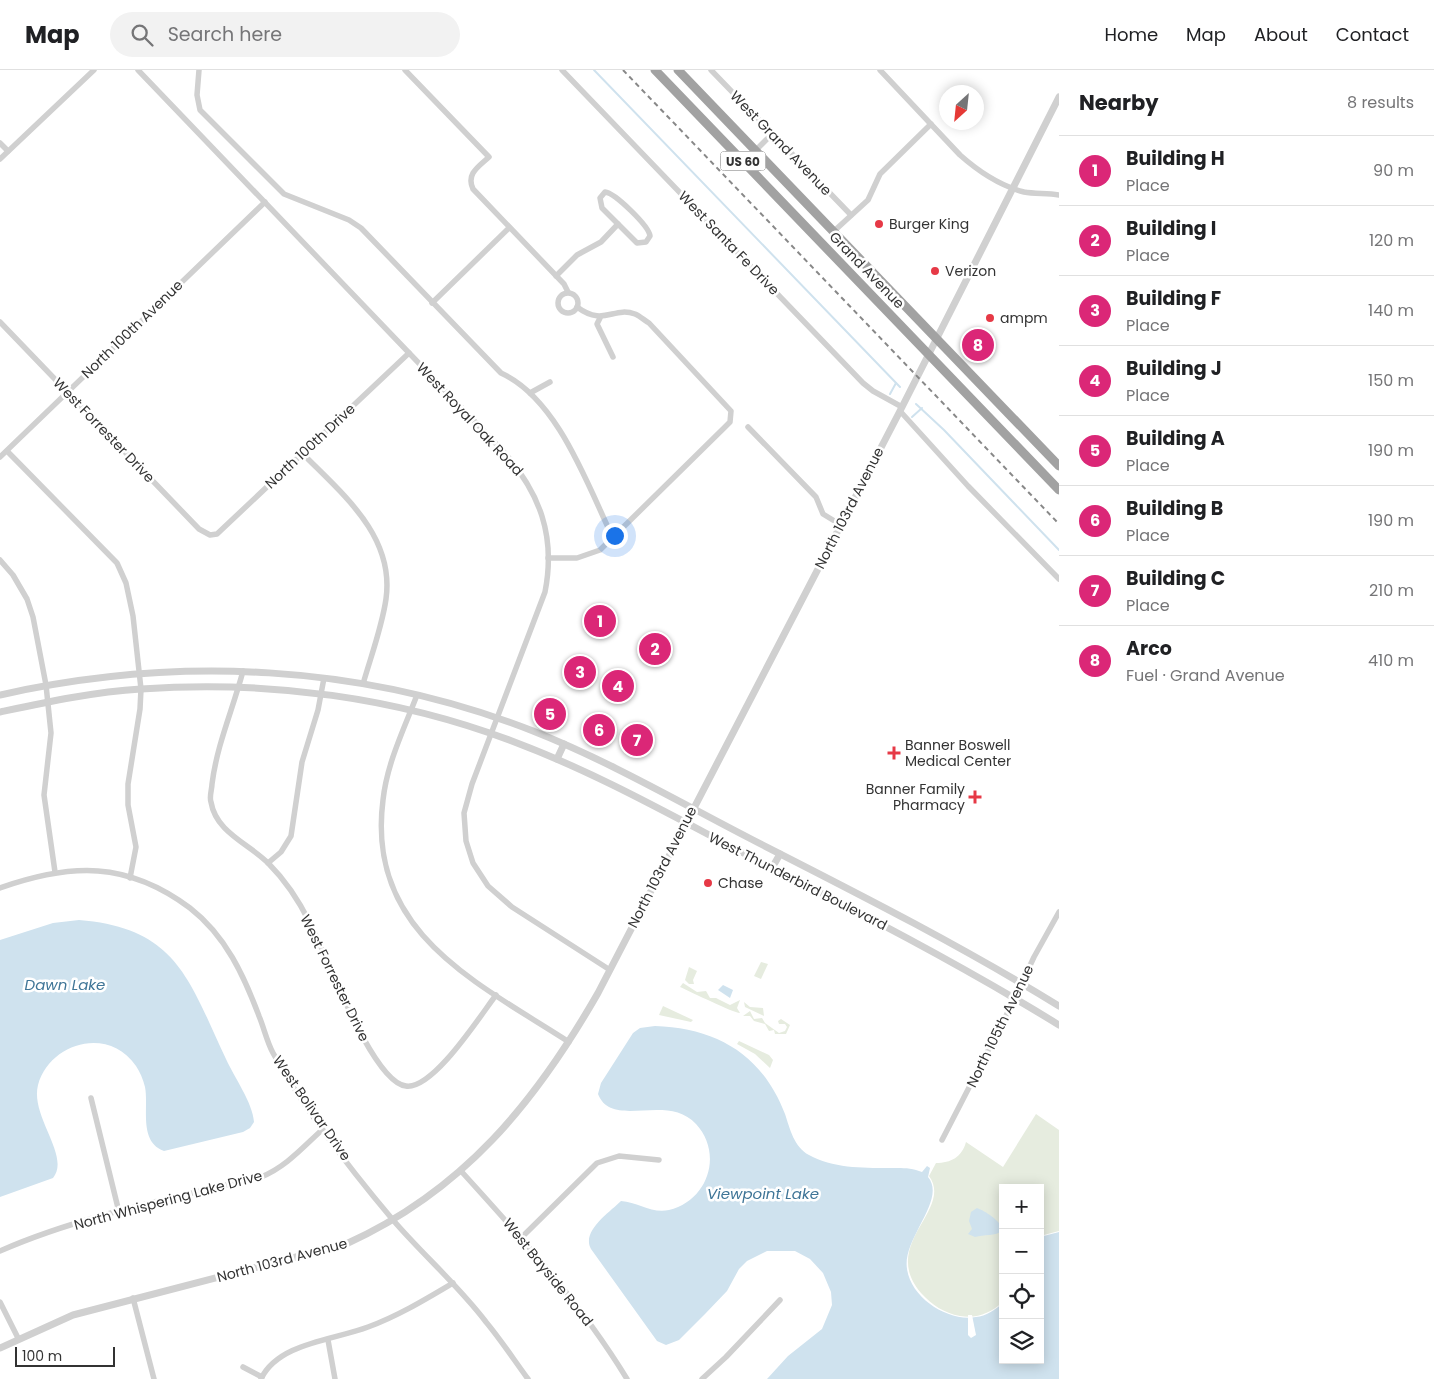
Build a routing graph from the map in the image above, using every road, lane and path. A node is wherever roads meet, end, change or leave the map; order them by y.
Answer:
1 (94, 70) edge
2 (138, 70) edge
3 (199, 70) edge
4 (405, 70) edge
5 (562, 70) edge
6 (678, 70) edge
7 (711, 70) edge
8 (880, 70) edge
9 (661, 72) edge
10 (1059, 97) edge
11 (931, 124) junction
12 (772, 134) junction
13 (0, 143) edge
14 (755, 150) junction
15 (8, 151) junction
16 (0, 159) edge
17 (1012, 188) junction
18 (1059, 195) edge
19 (265, 202) junction
20 (851, 215) junction
21 (618, 224) junction
22 (509, 228) junction
23 (834, 232) junction
24 (556, 276) junction
25 (568, 292) junction
26 (432, 303) junction
27 (577, 307) junction
28 (600, 318) junction
29 (0, 322) edge
30 (936, 340) junction
31 (409, 353) junction
32 (929, 354) junction
33 (613, 357) dead end
34 (550, 382) dead end
35 (67, 391) junction
36 (530, 393) junction
37 (901, 409) junction
38 (748, 427) dead end
39 (7, 451) junction
40 (301, 452) junction
41 (0, 457) edge
42 (1059, 466) edge
43 (1059, 490) edge
44 (841, 525) junction
45 (210, 535) joint
46 (613, 538) junction
47 (548, 558) junction
48 (0, 560) edge
49 (1059, 579) edge
50 (243, 671) junction
51 (140, 673) junction
52 (324, 678) junction
53 (363, 684) junction
54 (46, 686) junction
55 (238, 687) junction
56 (141, 689) junction
57 (321, 694) junction
58 (0, 695) edge
59 (417, 695) junction
60 (48, 702) junction
61 (411, 711) junction
62 (0, 712) edge
63 (497, 718) junction
64 (491, 734) junction
65 (564, 744) junction
66 (557, 759) junction
67 (692, 809) junction
68 (685, 823) junction
69 (780, 854) junction
70 (268, 863) junction
71 (772, 868) junction
72 (55, 872) junction
73 (130, 878) junction
74 (0, 888) edge
75 (1059, 912) edge
76 (610, 970) junction
77 (1021, 983) junction
78 (496, 995) junction
79 (1015, 998) junction
80 (1059, 1006) edge
81 (1059, 1025) edge
82 (569, 1042) junction
83 (91, 1098) dead end
84 (323, 1129) junction
85 (942, 1140) dead end
86 (658, 1160) dead end
87 (461, 1171) junction
88 (119, 1212) junction
89 (394, 1220) junction
90 (522, 1237) junction
91 (0, 1251) edge
92 (454, 1283) junction
93 (133, 1298) junction
94 (780, 1300) dead end
95 (0, 1302) edge
96 (18, 1338) junction
97 (328, 1340) junction
98 (0, 1348) edge
99 (243, 1367) dead end
100 (261, 1378) edge
101 (154, 1379) edge
102 (335, 1379) edge
103 (528, 1379) edge
104 (627, 1379) edge
105 (702, 1379) edge

1 - 15 street
2 - 19 street, West Royal Oak Road
3 - 26 street
4 - 22 street
5 - 37 street, West Santa Fe Drive
6 - 14 highway, Grand Avenue / US 60
7 - 12 street, West Grand Avenue
8 - 11 street
9 - 32 highway, Grand Avenue / US 60
10 - 17 street, North 103rd Avenue
11 - 17 street
11 - 20 street
12 - 14 street
12 - 20 street, West Grand Avenue
13 - 15 street
14 - 23 highway, Grand Avenue / US 60
15 - 16 street
17 - 18 street
17 - 30 street, North 103rd Avenue
19 - 31 street, West Royal Oak Road
19 - 35 street, North 100th Avenue
20 - 23 street
21 - 21 street
21 - 24 street
22 - 24 street
22 - 26 street
23 - 30 highway, Grand Avenue / US 60
24 - 25 street
25 - 27 street
25 - 27 street
26 - 36 street
27 - 28 street
28 - 33 street
28 - 46 street
29 - 35 street, West Forrester Drive
30 - 32 street, North 103rd Avenue
30 - 42 highway, Grand Avenue / US 60
31 - 40 street, North 100th Drive
31 - 47 street, West Royal Oak Road
32 - 37 street, North 103rd Avenue
32 - 43 highway, Grand Avenue / US 60
34 - 36 street
35 - 39 street, North 100th Avenue
35 - 45 street, West Forrester Drive
36 - 46 street
37 - 44 street, North 103rd Avenue
37 - 49 street, West Santa Fe Drive
38 - 44 street
39 - 41 street, North 100th Avenue
39 - 51 street
40 - 45 street, North 100th Drive
40 - 53 street
44 - 67 street, North 103rd Avenue
46 - 47 street
47 - 63 street, West Royal Oak Road
48 - 54 street
50 - 51 street, West Thunderbird Boulevard
50 - 52 street, West Thunderbird Boulevard
50 - 55 street, West Forrester Drive
51 - 54 street, West Thunderbird Boulevard
51 - 56 street
52 - 53 street, West Thunderbird Boulevard
52 - 57 street
53 - 59 street, West Thunderbird Boulevard
54 - 58 street, West Thunderbird Boulevard
54 - 60 street
55 - 56 street, West Thunderbird Boulevard
55 - 57 street, West Thunderbird Boulevard
55 - 70 street, West Forrester Drive
56 - 60 street, West Thunderbird Boulevard
56 - 73 street
57 - 61 street, West Thunderbird Boulevard
57 - 70 street
59 - 61 street
59 - 63 street, West Thunderbird Boulevard
60 - 62 street, West Thunderbird Boulevard
60 - 72 street
61 - 64 street, West Thunderbird Boulevard
61 - 78 street
63 - 64 street, West Royal Oak Road
63 - 65 street, West Thunderbird Boulevard
64 - 66 street, West Thunderbird Boulevard
64 - 76 street, West Royal Oak Road
65 - 66 street
65 - 67 street, West Thunderbird Boulevard
66 - 68 street, West Thunderbird Boulevard
67 - 68 street, North 103rd Avenue
67 - 69 street, West Thunderbird Boulevard
68 - 71 street, West Thunderbird Boulevard
68 - 76 street, North 103rd Avenue
69 - 71 street
69 - 77 street, West Thunderbird Boulevard
70 - 78 street, West Forrester Drive
71 - 79 street, West Thunderbird Boulevard
72 - 73 street, West Bolivar Drive
72 - 74 street, West Bolivar Drive
73 - 84 street, West Bolivar Drive
75 - 77 street, North 105th Avenue
76 - 82 street, North 103rd Avenue
77 - 79 street, North 105th Avenue
77 - 80 street, West Thunderbird Boulevard
78 - 82 street
79 - 81 street, West Thunderbird Boulevard
79 - 85 street, North 105th Avenue
82 - 87 street, North 103rd Avenue
83 - 88 street
84 - 88 street, North Whispering Lake Drive
84 - 89 street, West Bolivar Drive
86 - 90 street
87 - 89 street, North 103rd Avenue
87 - 90 street, West Bayside Road
88 - 91 street, North Whispering Lake Drive
89 - 92 street, West Bolivar Drive
89 - 93 street, North 103rd Avenue
90 - 104 street, West Bayside Road
92 - 97 street
92 - 103 street, West Bolivar Drive
93 - 96 street, North 103rd Avenue
93 - 101 street
94 - 105 street
95 - 96 street
96 - 98 street, North 103rd Avenue
97 - 100 street
97 - 102 street
99 - 100 street

